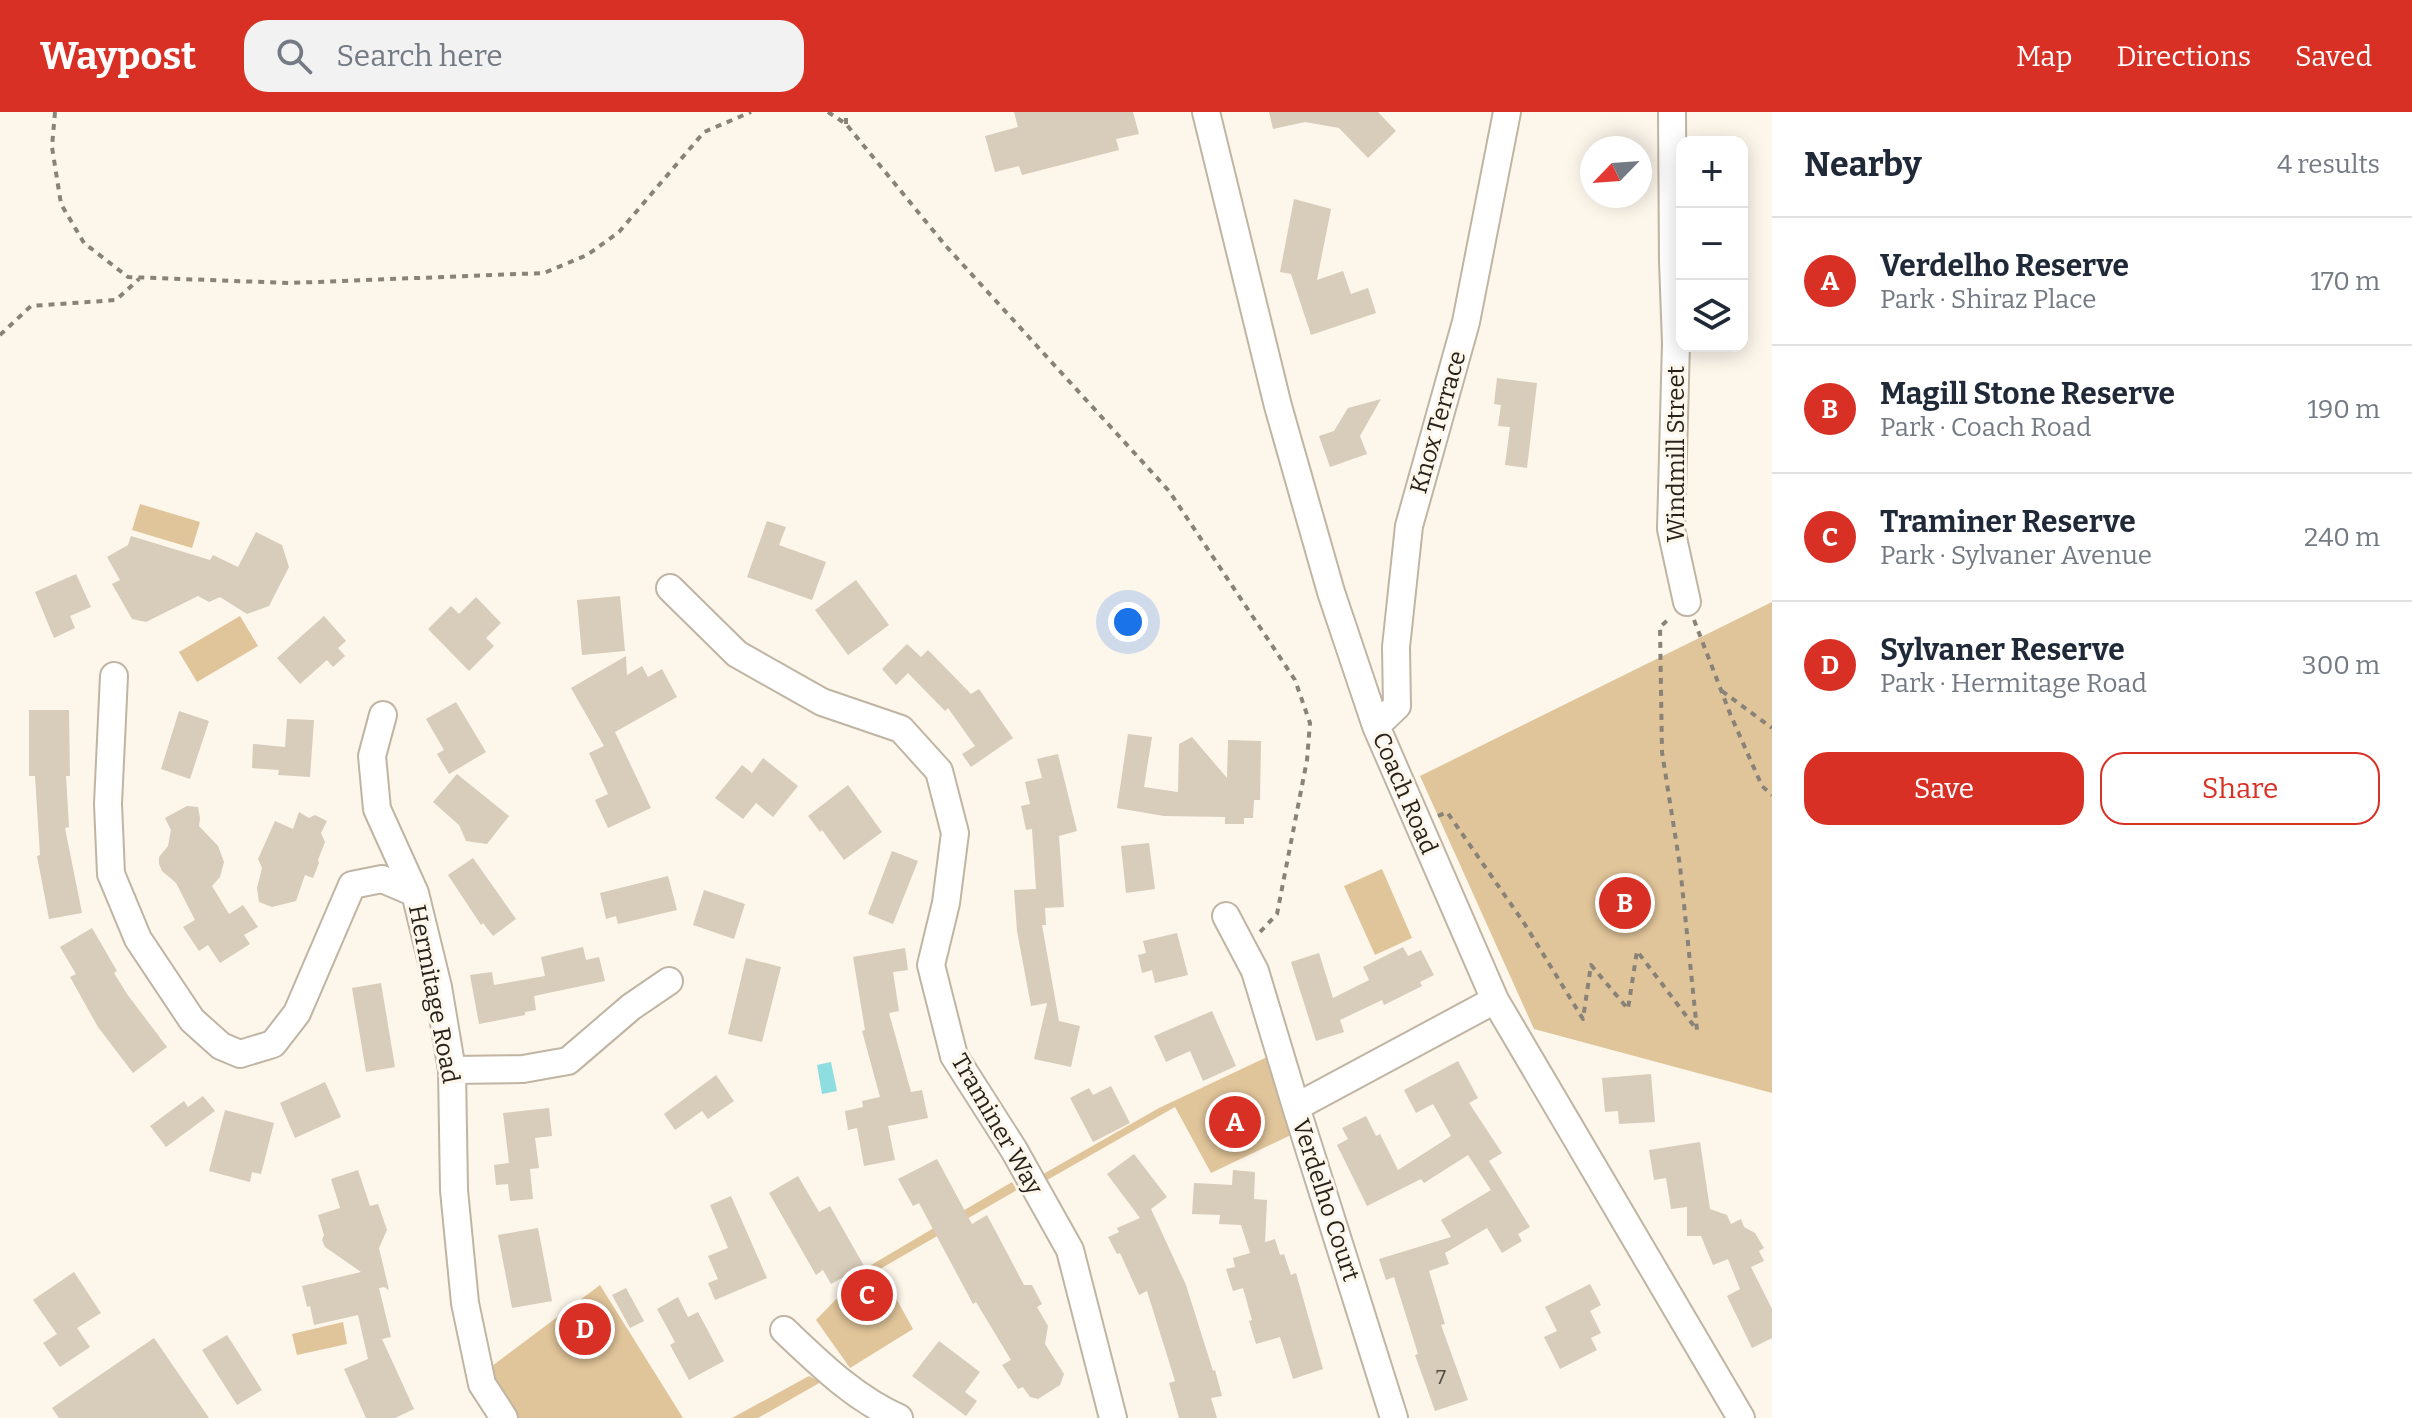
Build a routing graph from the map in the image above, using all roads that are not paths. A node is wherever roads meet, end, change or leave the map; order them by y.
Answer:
1 (1206, 112) edge
2 (1507, 112) edge
3 (1672, 112) edge
4 (670, 588) dead end
5 (1687, 602) road end
6 (114, 676) dead end
7 (383, 715) dead end
8 (1376, 726) junction
9 (415, 893) junction
10 (1226, 916) dead end
11 (669, 981) dead end
12 (1495, 1000) junction
13 (452, 1070) junction
14 (1296, 1107) junction
15 (784, 1330) dead end
16 (1110, 1417) edge
17 (504, 1418) edge
18 (899, 1418) edge
19 (1394, 1418) edge
20 (1741, 1418) edge

1 - 8 street, Coach Road
2 - 8 street, Knox Terrace
3 - 5 street, Windmill Street
4 - 16 street, Traminer Way
6 - 9 street
7 - 9 street, Hermitage Road
8 - 12 street, Coach Road
9 - 13 street, Hermitage Road
10 - 14 street
11 - 13 street
12 - 14 street, Verdelho Court
12 - 20 street, Coach Road
13 - 17 street, Hermitage Road
14 - 19 street, Verdelho Court
15 - 18 street

